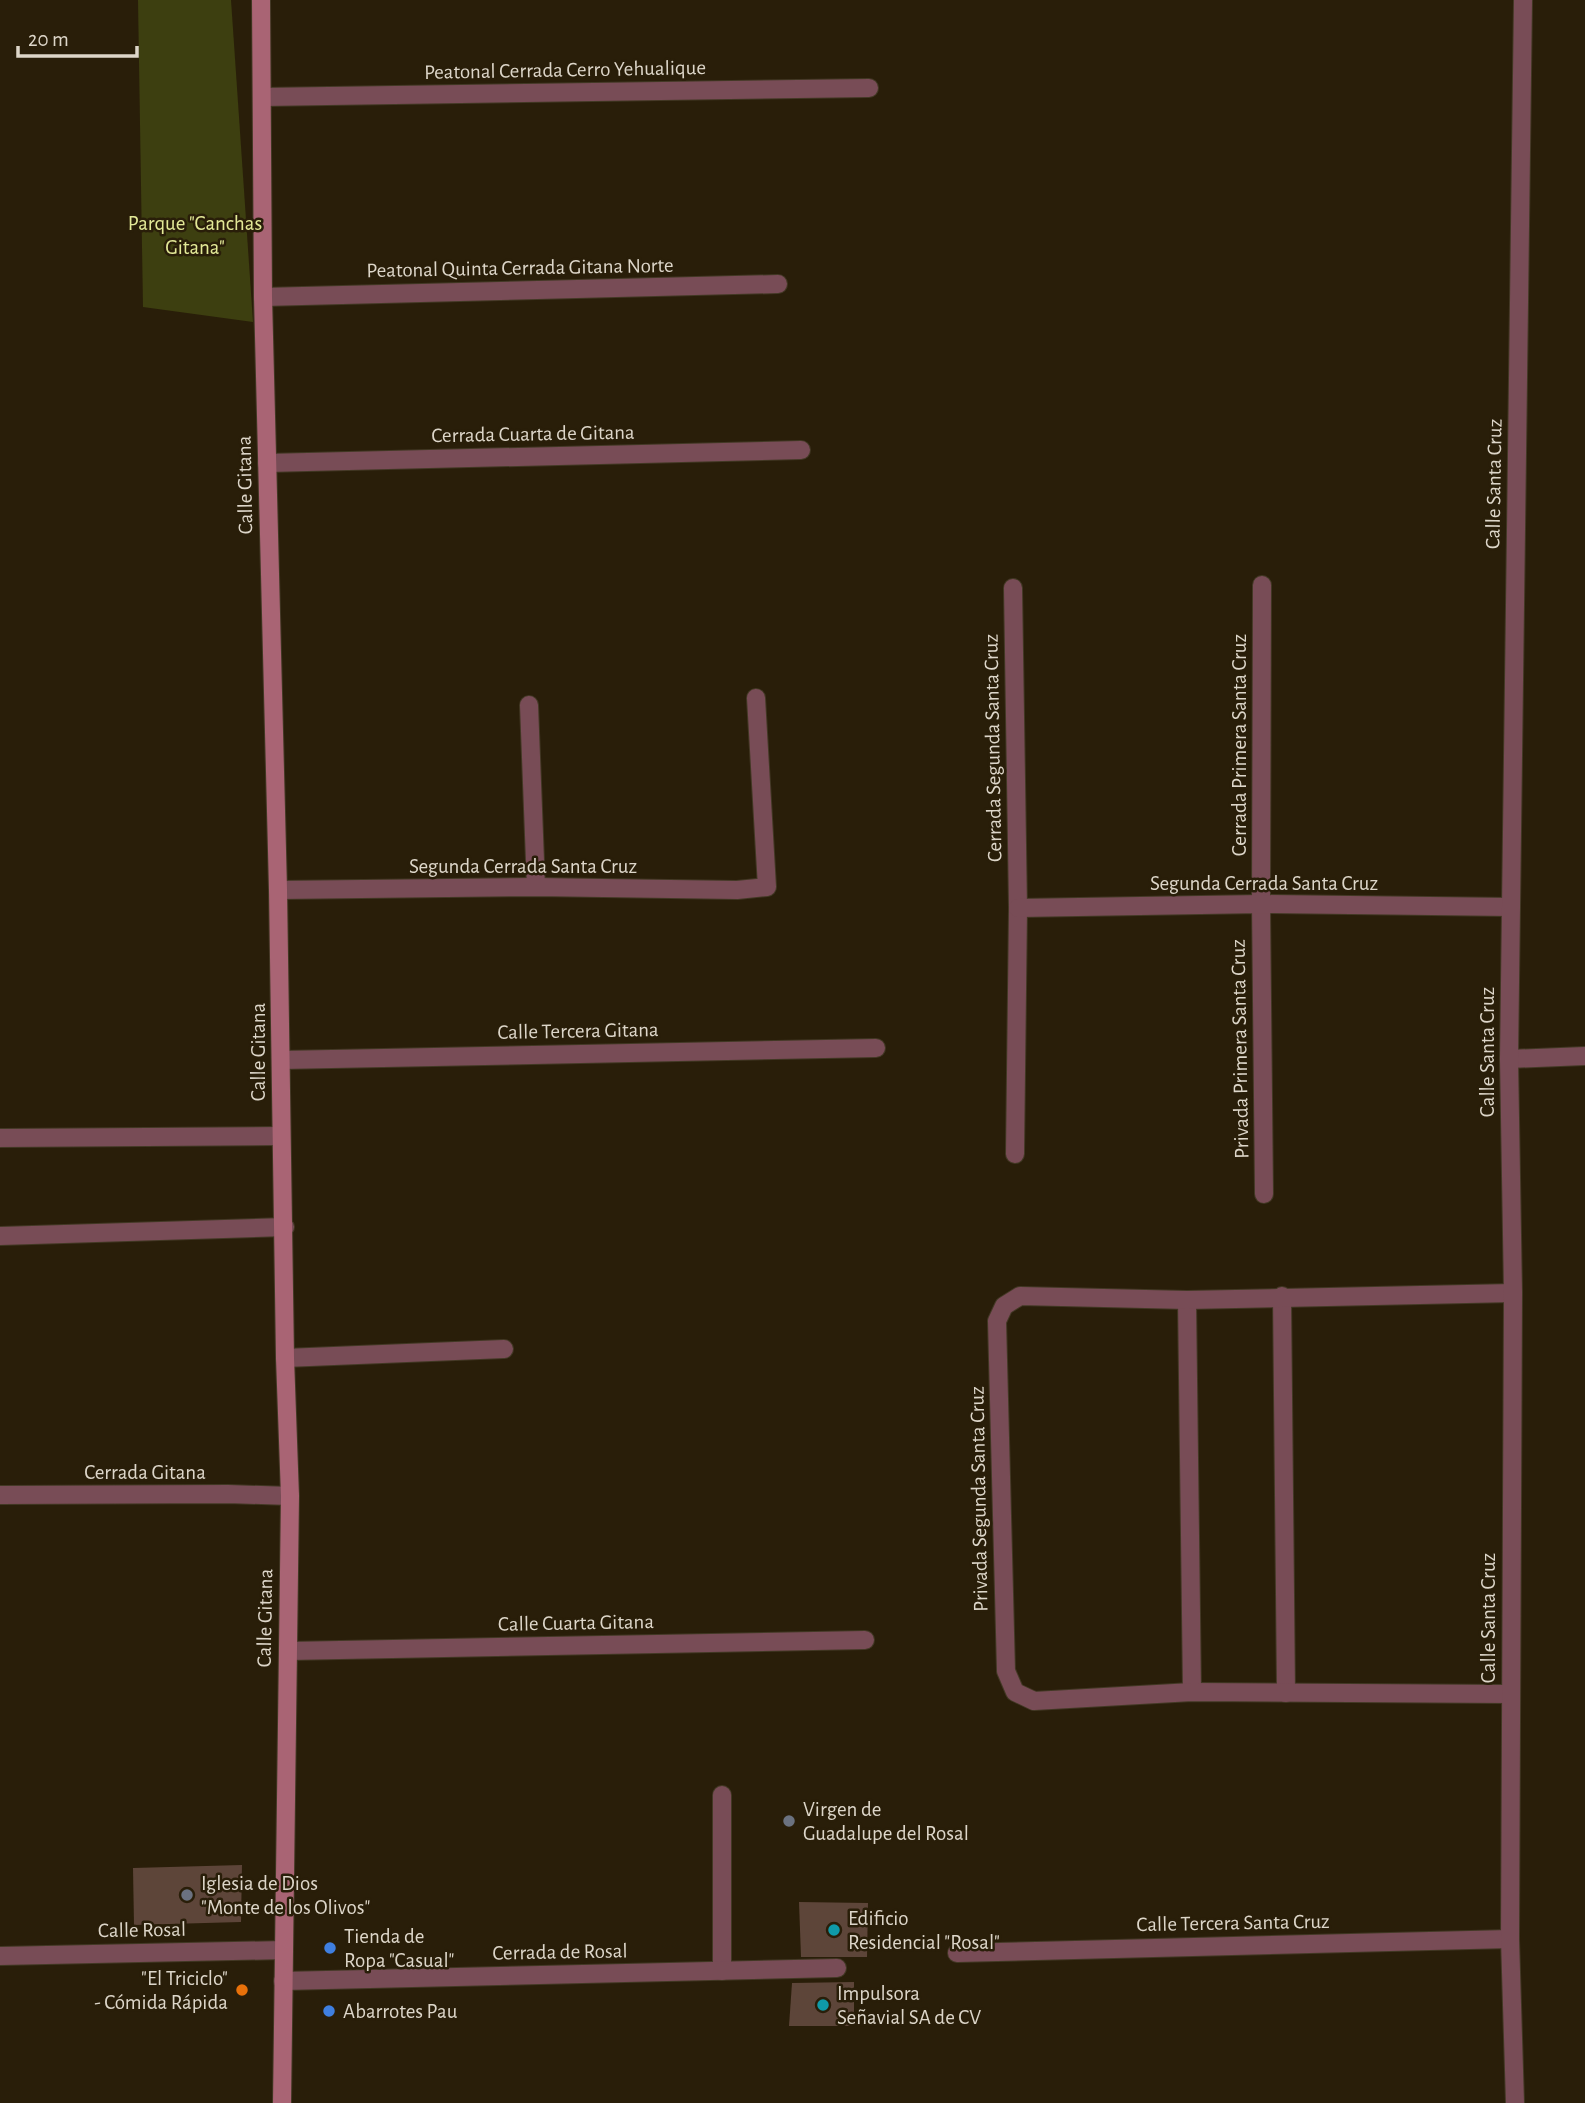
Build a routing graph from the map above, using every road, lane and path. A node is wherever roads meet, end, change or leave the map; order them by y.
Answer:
1 (261, 0) edge
2 (1523, 0) edge
3 (869, 88) dead end
4 (262, 97) junction
5 (778, 285) dead end
6 (263, 296) junction
7 (801, 450) dead end
8 (267, 463) junction
9 (1262, 585) dead end
10 (1013, 588) dead end
11 (756, 698) dead end
12 (529, 705) dead end
13 (536, 887) junction
14 (278, 890) junction
15 (1261, 904) junction
16 (1511, 907) junction
17 (1018, 908) junction
18 (876, 1048) dead end
19 (1585, 1056) edge
20 (1509, 1059) junction
21 (281, 1060) junction
22 (281, 1136) junction
23 (0, 1138) edge
24 (1015, 1154) dead end
25 (1264, 1194) dead end
26 (285, 1227) junction
27 (0, 1236) edge
28 (1513, 1293) junction
29 (1282, 1296) junction
30 (1187, 1300) junction
31 (504, 1349) dead end
32 (285, 1358) junction
33 (0, 1495) edge
34 (290, 1496) junction
35 (866, 1640) dead end
36 (288, 1651) junction
37 (1192, 1692) junction
38 (1286, 1693) junction
39 (1510, 1694) junction
40 (722, 1795) dead end
41 (1510, 1939) junction
42 (284, 1950) junction
43 (957, 1953) dead end
44 (0, 1956) edge
45 (837, 1968) dead end
46 (722, 1971) junction
47 (283, 1981) junction
48 (282, 2103) edge
49 (1515, 2103) edge

1 - 4 street, Calle Gitana
2 - 16 street, Calle Santa Cruz
3 - 4 street, Peatonal Cerrada Cerro Yehualique
4 - 6 street, Calle Gitana
5 - 6 street, Peatonal Quinta Cerrada Gitana Norte
6 - 8 street, Calle Gitana
7 - 8 street, Cerrada Cuarta de Gitana
8 - 14 street, Calle Gitana
9 - 15 street, Cerrada Primera Santa Cruz
10 - 17 street, Cerrada Segunda Santa Cruz
11 - 13 street, Segunda Cerrada Santa Cruz
12 - 13 street
13 - 14 street, Segunda Cerrada Santa Cruz
14 - 21 street, Calle Gitana
15 - 16 street, Segunda Cerrada Santa Cruz
15 - 17 street, Segunda Cerrada Santa Cruz
15 - 25 street, Privada Primera Santa Cruz
16 - 20 street, Calle Santa Cruz
17 - 24 street
18 - 21 street, Calle Tercera Gitana
19 - 20 street
20 - 28 street, Calle Santa Cruz
21 - 22 street, Calle Gitana
22 - 23 street
22 - 26 street, Calle Gitana
26 - 27 street
26 - 32 street, Calle Gitana
28 - 29 street
28 - 39 street, Calle Santa Cruz
29 - 30 street
29 - 38 street
30 - 37 street
30 - 37 street, Privada Segunda Santa Cruz
31 - 32 street
32 - 34 street, Calle Gitana
33 - 34 street, Cerrada Gitana
34 - 36 street, Calle Gitana
35 - 36 street, Calle Cuarta Gitana
36 - 42 street, Calle Gitana
37 - 38 street
38 - 39 street
39 - 41 street, Calle Santa Cruz
40 - 46 street
41 - 43 street, Calle Tercera Santa Cruz
41 - 49 street, Calle Santa Cruz
42 - 44 street, Calle Rosal
42 - 47 street, Calle Gitana
45 - 46 street, Cerrada de Rosal
46 - 47 street, Cerrada de Rosal
47 - 48 street, Calle Gitana

